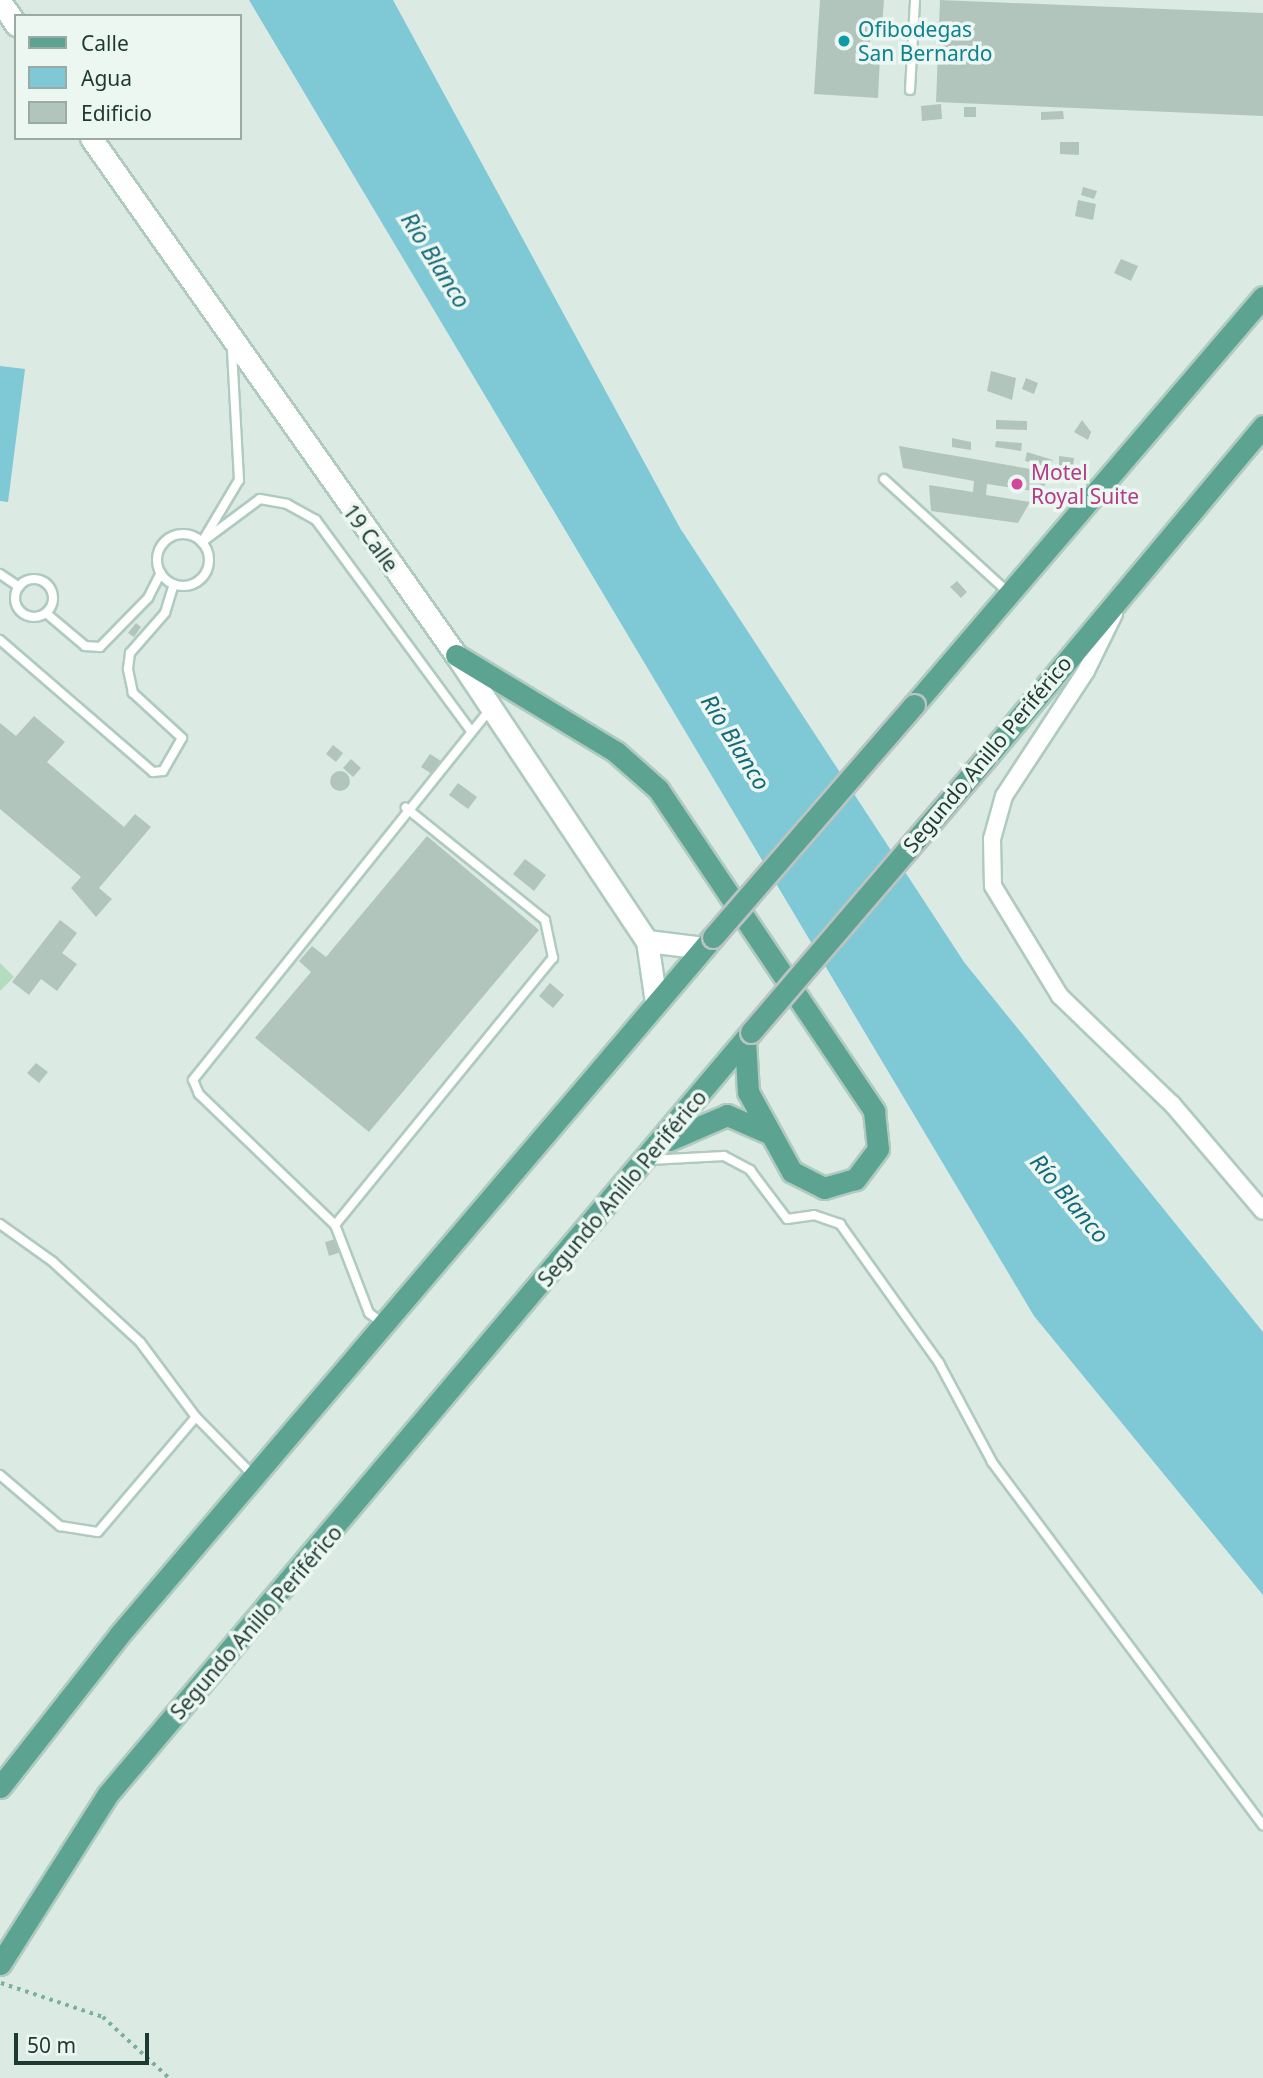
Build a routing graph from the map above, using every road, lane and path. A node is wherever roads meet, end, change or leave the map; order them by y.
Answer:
1 (915, 0) edge
2 (0, 1) edge
3 (14, 21) edge
4 (910, 90) dead end
5 (92, 140) edge
6 (1263, 297) edge
7 (232, 343) junction
8 (1263, 426) edge
9 (884, 479) dead end
10 (202, 542) junction
11 (160, 573) junction
12 (0, 574) edge
13 (1131, 577) junction
14 (174, 584) junction
15 (19, 587) junction
16 (1011, 596) junction
17 (46, 613) junction
18 (0, 640) edge
19 (456, 655) junction
20 (491, 707) junction
21 (471, 731) junction
22 (406, 808) junction
23 (647, 941) junction
24 (709, 942) junction
25 (656, 1003) junction
26 (748, 1036) junction
27 (766, 1132) junction
28 (649, 1155) junction
29 (1263, 1211) edge
30 (0, 1224) edge
31 (335, 1225) junction
32 (381, 1322) junction
33 (196, 1417) junction
34 (0, 1475) edge
35 (254, 1476) junction
36 (0, 1787) edge
37 (1263, 1825) edge
38 (0, 1964) edge
39 (0, 1982) edge
40 (169, 2078) edge

1 - 4 lane
2 - 3 main road
5 - 7 main road, 19 Calle
6 - 16 main road
7 - 10 lane
7 - 19 main road, 19 Calle
8 - 13 main road, Segundo Anillo Periférico
9 - 16 lane
10 - 11 lane
10 - 14 lane
10 - 21 lane
11 - 14 lane
11 - 17 lane
12 - 15 lane
13 - 26 main road, Segundo Anillo Periférico, bridge
13 - 29 street
14 - 18 lane
15 - 17 lane
15 - 17 lane
16 - 24 main road, bridge
19 - 20 main road, 19 Calle
19 - 27 main road
20 - 21 lane
20 - 23 main road, 19 Calle
21 - 22 lane
22 - 31 lane
22 - 31 lane
23 - 24 main road
23 - 25 main road, 19 Calle
24 - 25 main road
25 - 32 main road
26 - 27 main road
26 - 28 main road, Segundo Anillo Periférico
27 - 28 main road
28 - 37 lane
28 - 38 main road, Segundo Anillo Periférico
30 - 33 lane
31 - 32 lane
32 - 35 main road
33 - 34 lane
33 - 35 lane
35 - 36 main road
39 - 40 path

